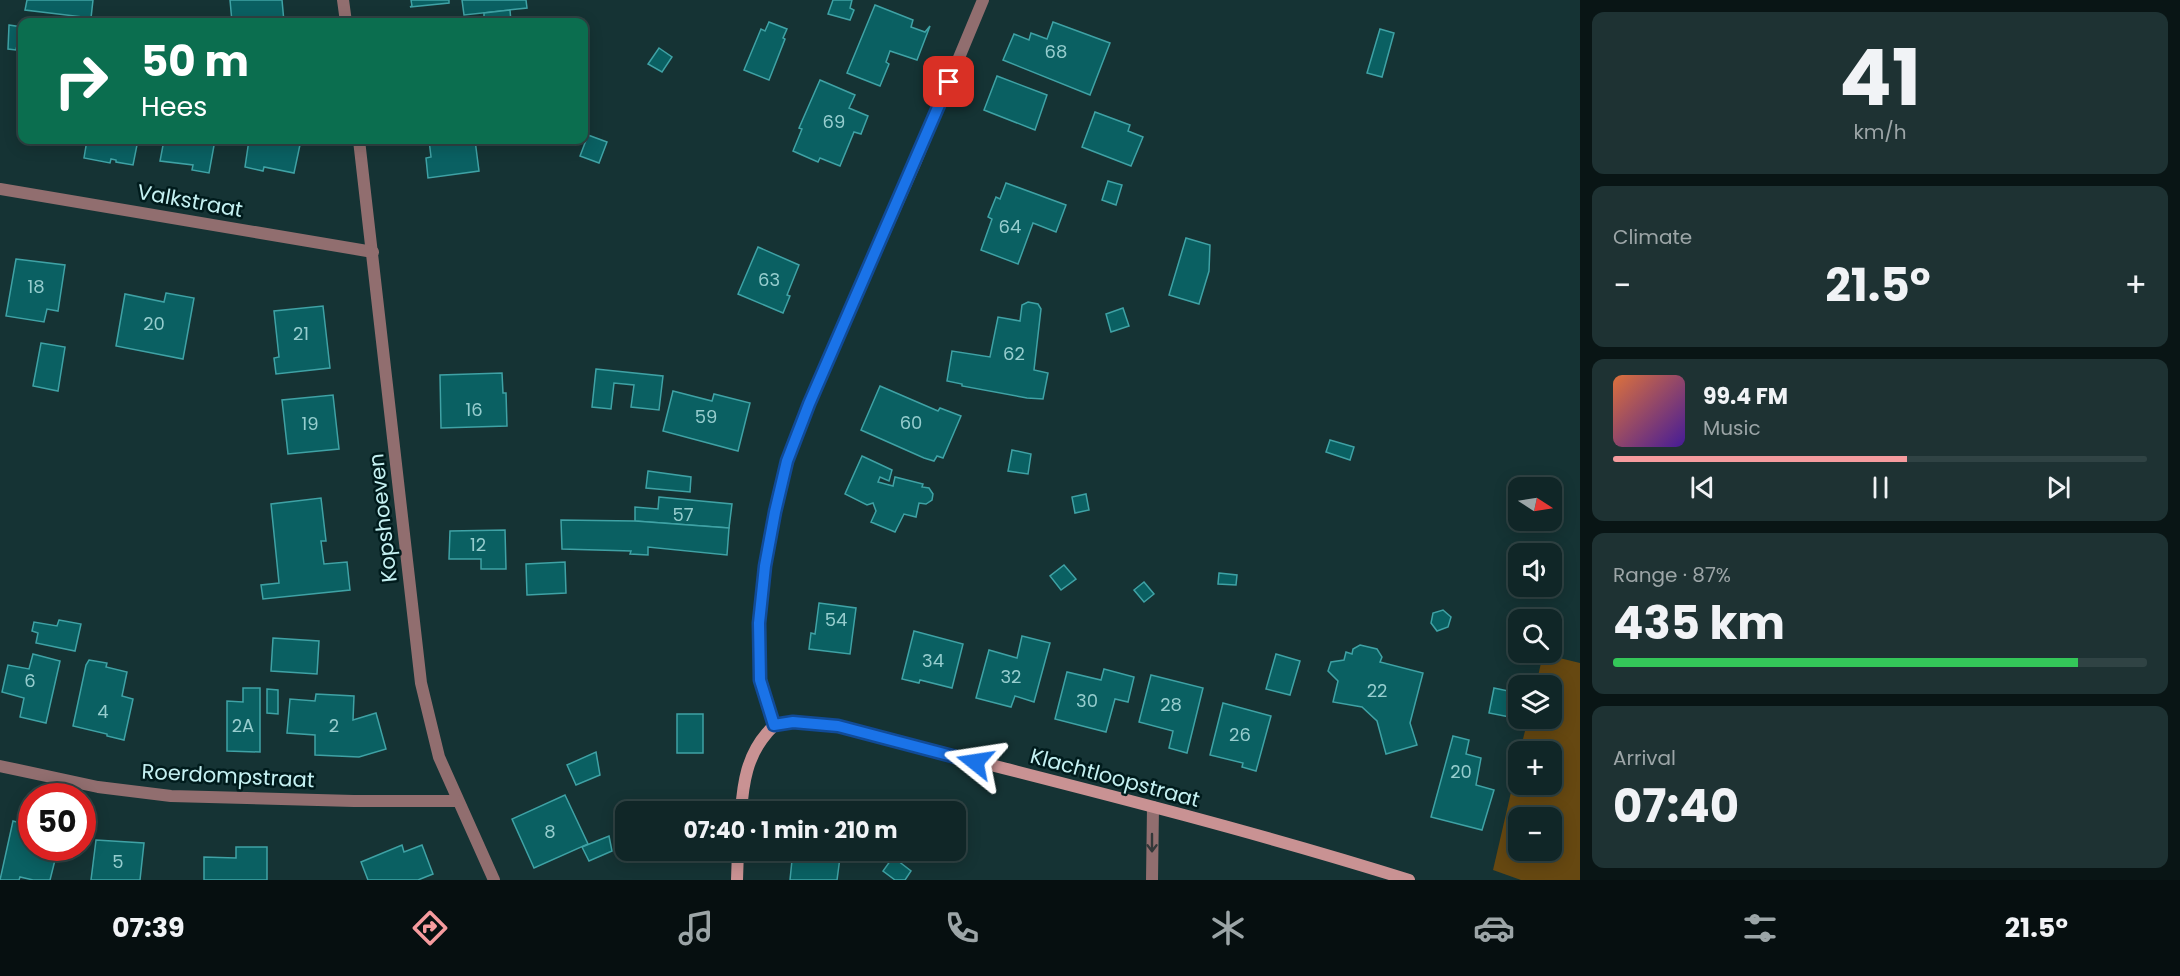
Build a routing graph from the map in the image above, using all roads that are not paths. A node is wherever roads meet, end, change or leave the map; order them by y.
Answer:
1 (343, 0) edge
2 (983, 0) edge
3 (345, 18) edge
4 (360, 144) edge
5 (0, 189) edge
6 (373, 252) junction
7 (774, 725) junction
8 (0, 766) edge
9 (458, 801) junction
10 (742, 801) edge
11 (1153, 807) junction
12 (738, 861) edge
13 (494, 880) edge
14 (737, 880) edge
15 (1152, 880) edge
16 (1408, 880) edge

1 - 3 street
2 - 7 street
4 - 6 street, Kopshoeven
5 - 6 street, Valkstraat
6 - 9 street, Kopshoeven
7 - 10 main road
7 - 11 main road, Klachtloopstraat
8 - 9 street, Roerdompstraat
9 - 13 street, Kopshoeven
11 -> 15 street
11 - 16 main road, Klachtloopstraat
12 - 14 main road

